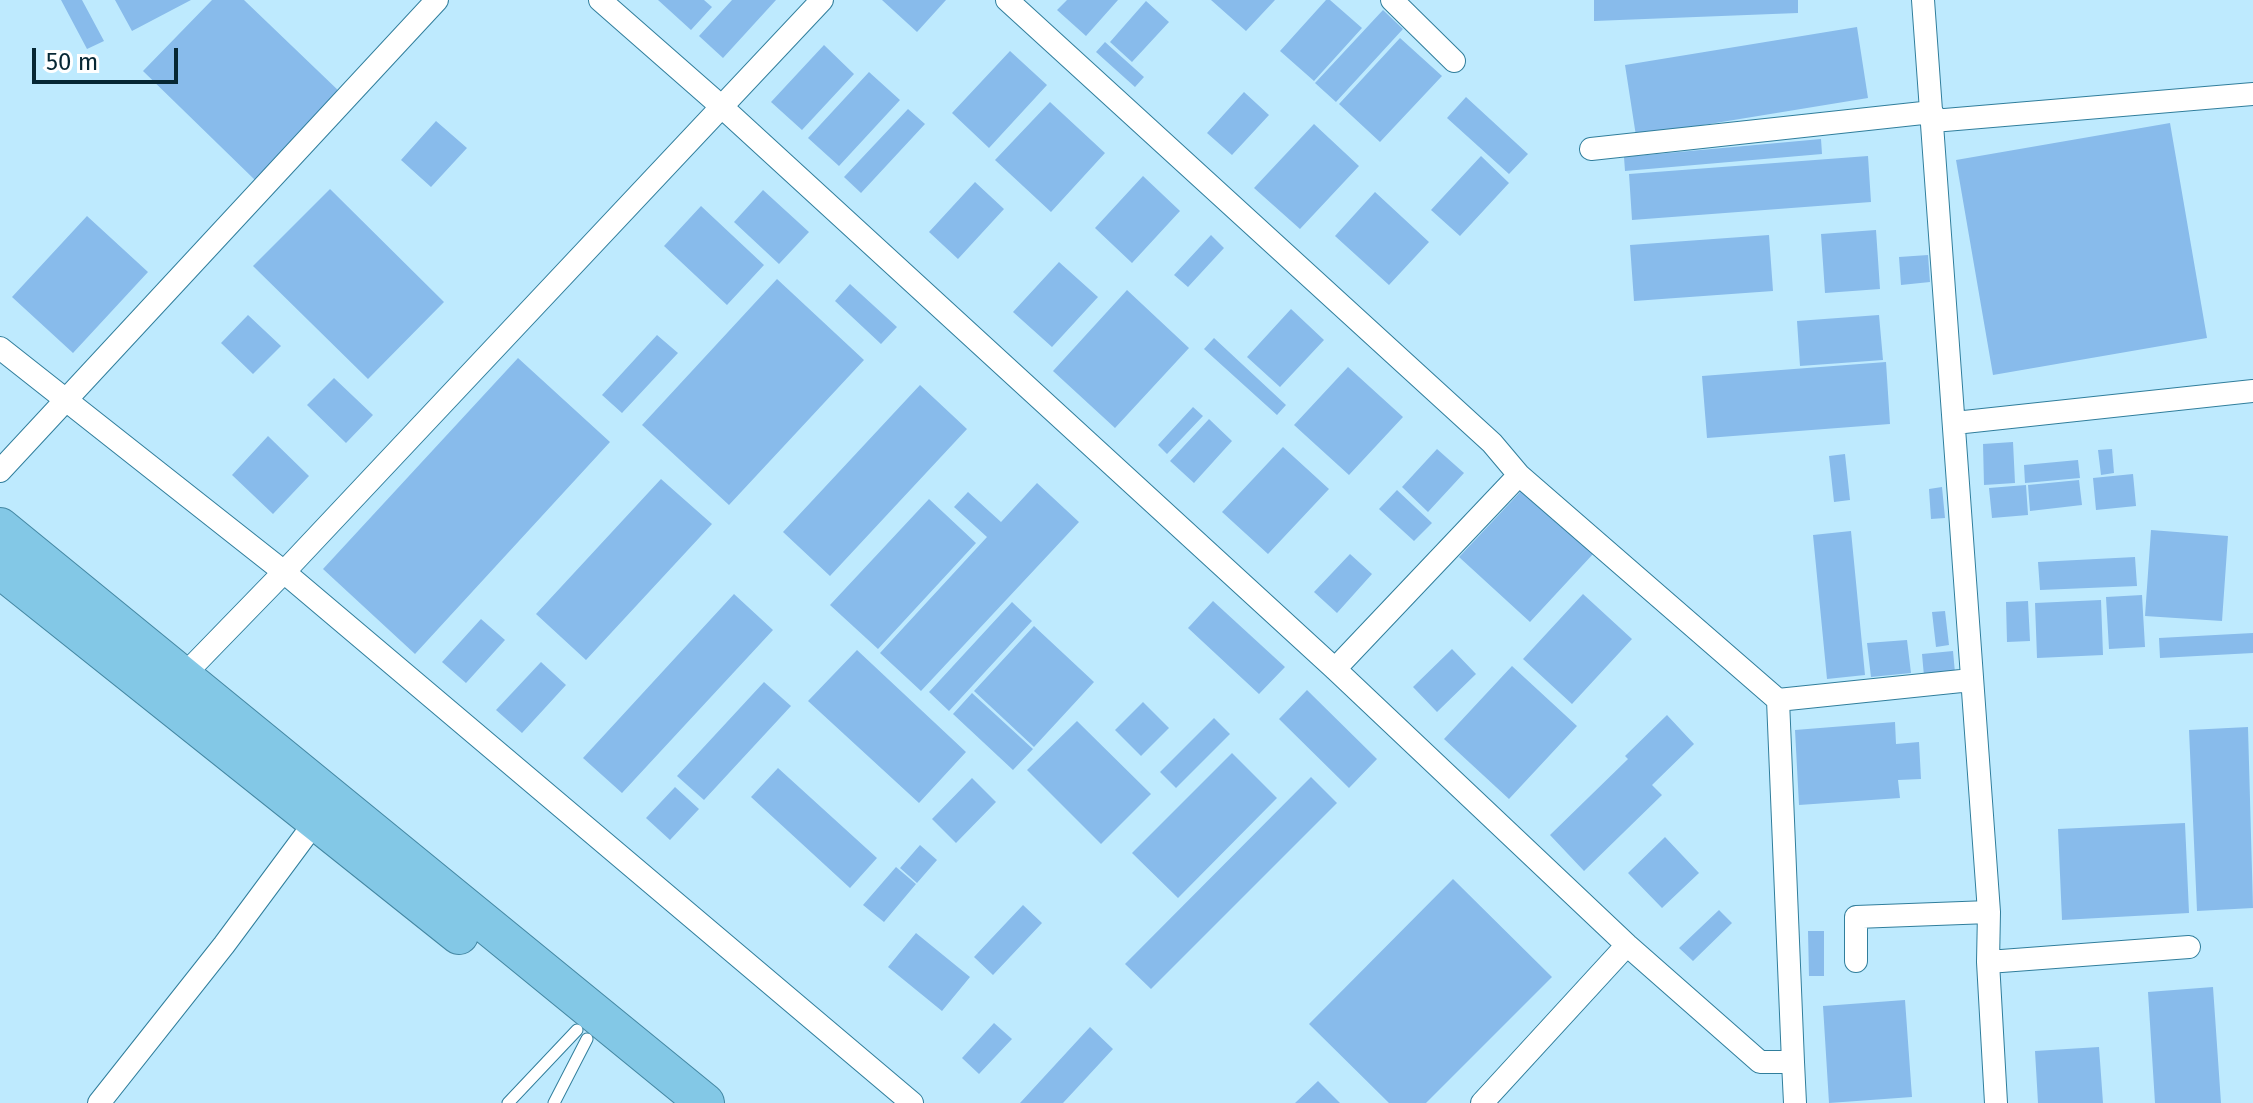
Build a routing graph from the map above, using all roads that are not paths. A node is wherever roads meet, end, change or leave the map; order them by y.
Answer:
1 (437, 0) edge
2 (600, 0) edge
3 (822, 0) edge
4 (1007, 0) edge
5 (1392, 0) edge
6 (1923, 0) edge
7 (1454, 61) dead end
8 (2253, 94) edge
9 (722, 107) junction
10 (1932, 116) junction
11 (1591, 149) dead end
12 (0, 348) edge
13 (2253, 391) edge
14 (64, 399) junction
15 (1955, 423) junction
16 (0, 471) edge
17 (1519, 475) junction
18 (6, 546) edge
19 (284, 572) junction
20 (1335, 669) junction
21 (183, 676) junction
22 (1971, 680) junction
23 (1778, 700) junction
24 (316, 821) junction
25 (1989, 912) junction
26 (1627, 945) junction
27 (2189, 947) dead end
28 (1856, 961) dead end
29 (1988, 962) junction
30 (582, 1034) junction
31 (1793, 1062) junction
32 (99, 1103) edge
33 (508, 1103) edge
34 (554, 1103) edge
35 (666, 1103) edge
36 (705, 1103) edge
37 (912, 1103) edge
38 (1482, 1103) edge
39 (1795, 1103) edge
40 (1996, 1103) edge

1 - 14 street
2 - 9 street
3 - 9 street
4 - 17 street
5 - 7 street
6 - 10 street
8 - 10 street
9 - 19 street
9 - 20 street
10 - 11 street
10 - 15 street
12 - 14 street
13 - 15 street
14 - 16 street
14 - 19 street
15 - 22 street
17 - 20 street
17 - 23 street
18 - 21 highway
18 - 24 highway
19 - 21 street
19 - 37 street
20 - 26 street
21 - 36 highway
22 - 23 street
22 - 25 street
23 - 31 street
24 - 30 highway
24 - 32 street
25 - 28 street
25 - 29 street
26 - 31 street
26 - 38 street
27 - 29 street
29 - 40 street
30 - 33 lane
30 - 34 lane
30 - 35 highway
31 - 39 street

